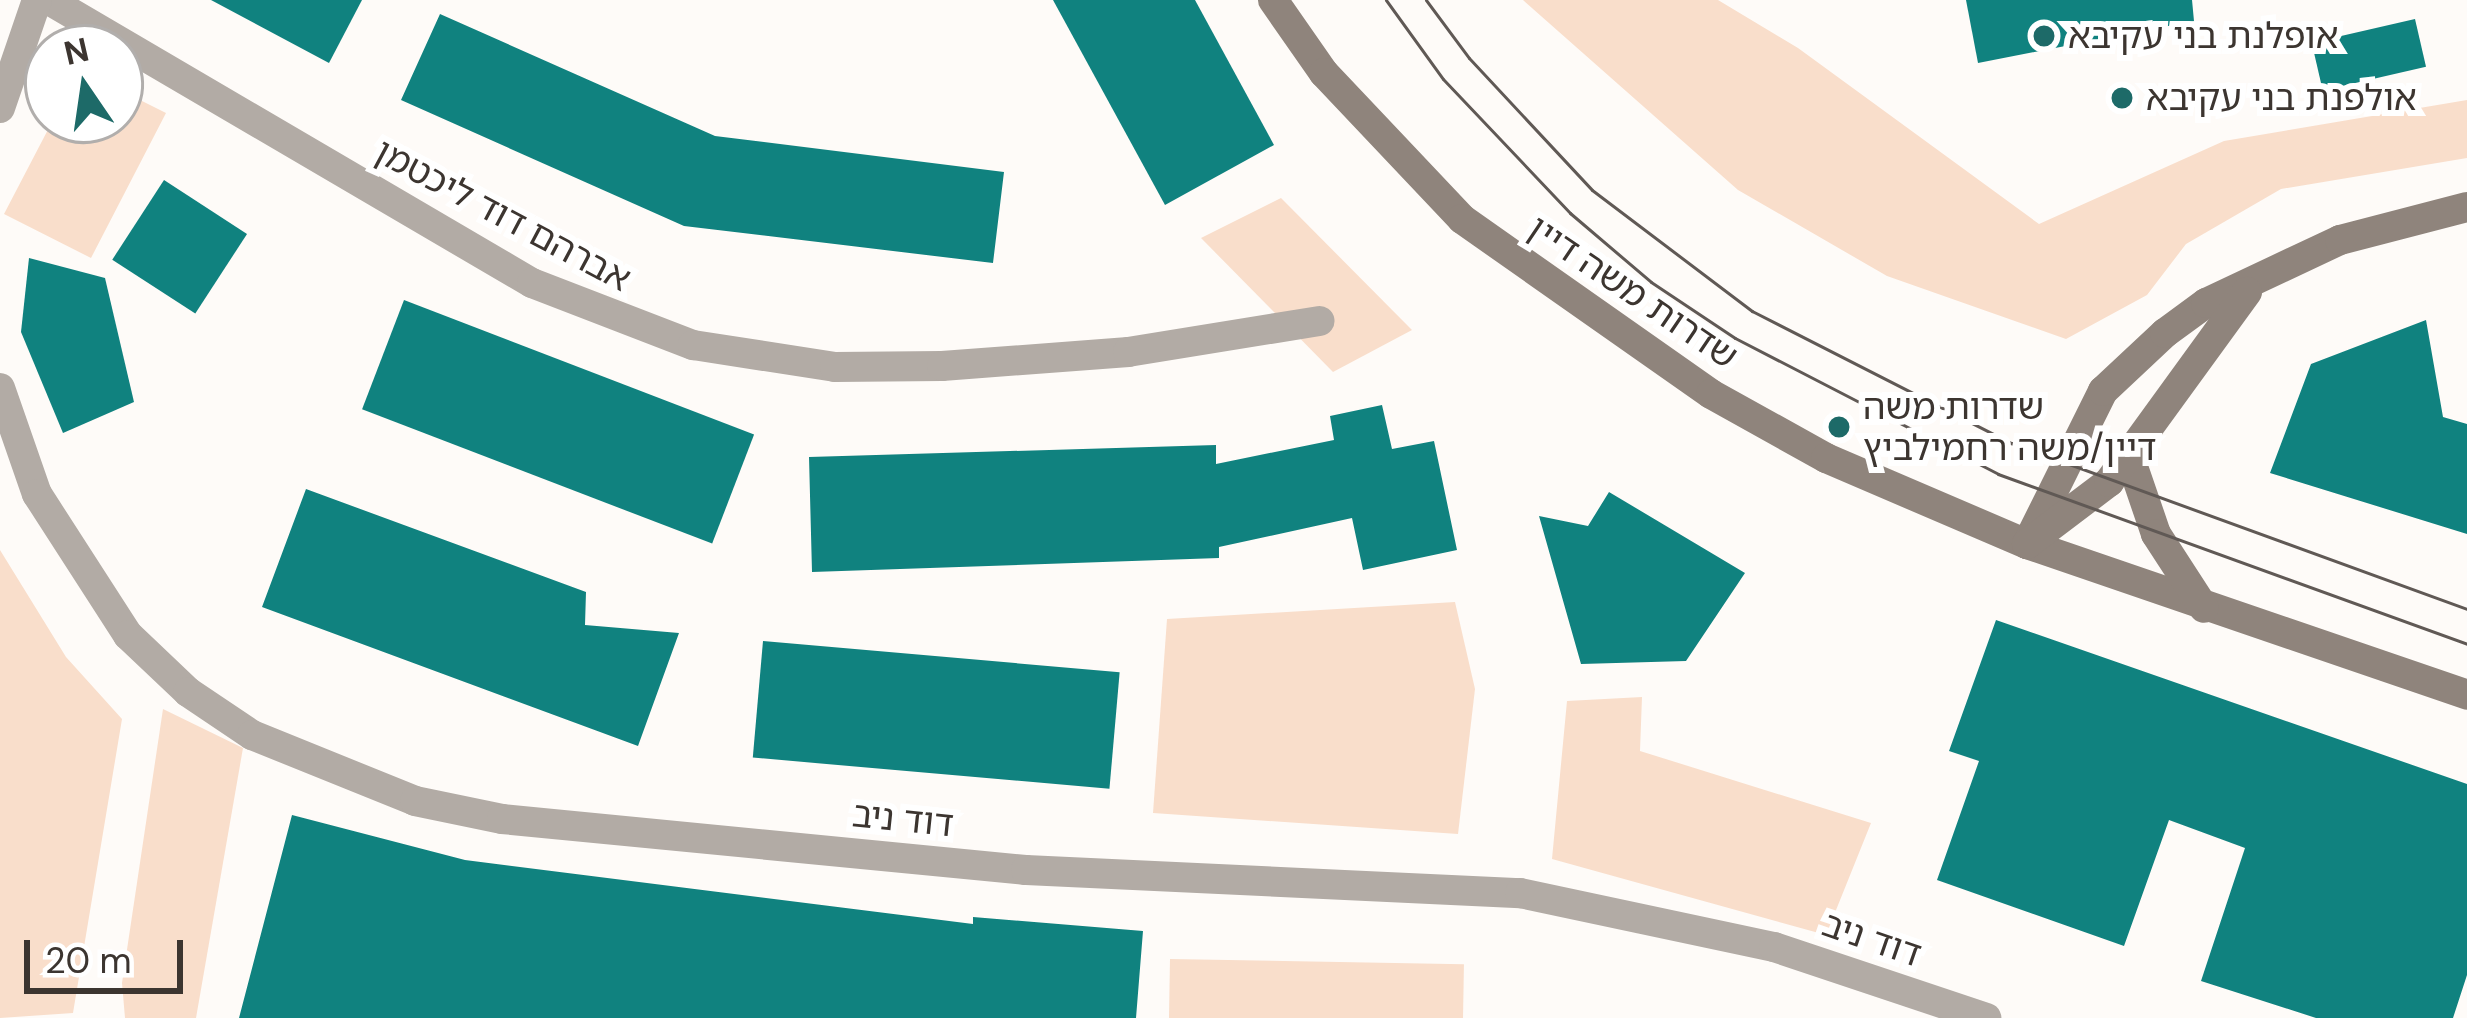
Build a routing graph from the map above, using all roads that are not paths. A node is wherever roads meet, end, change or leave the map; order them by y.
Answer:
1 (37, 0) edge
2 (50, 0) edge
3 (1273, 0) edge
4 (1286, 0) edge
5 (1304, 43) junction
6 (0, 108) edge
7 (2467, 206) edge
8 (2255, 283) junction
9 (1320, 321) dead end
10 (0, 388) edge
11 (2129, 455) junction
12 (2027, 544) junction
13 (2204, 608) junction
14 (2467, 695) edge
15 (1986, 1018) edge

1 - 6 street
2 - 9 street, אברהם דוד ליכטמן
3 - 5 street, שדרות משה דיין
4 - 5 street
5 - 12 street, שדרות משה דיין
7 - 8 street
8 - 11 street
8 - 12 street
10 - 15 street, דוד ניב
11 - 12 street
11 - 13 street
12 - 13 street, שדרות משה דיין
13 - 14 street

